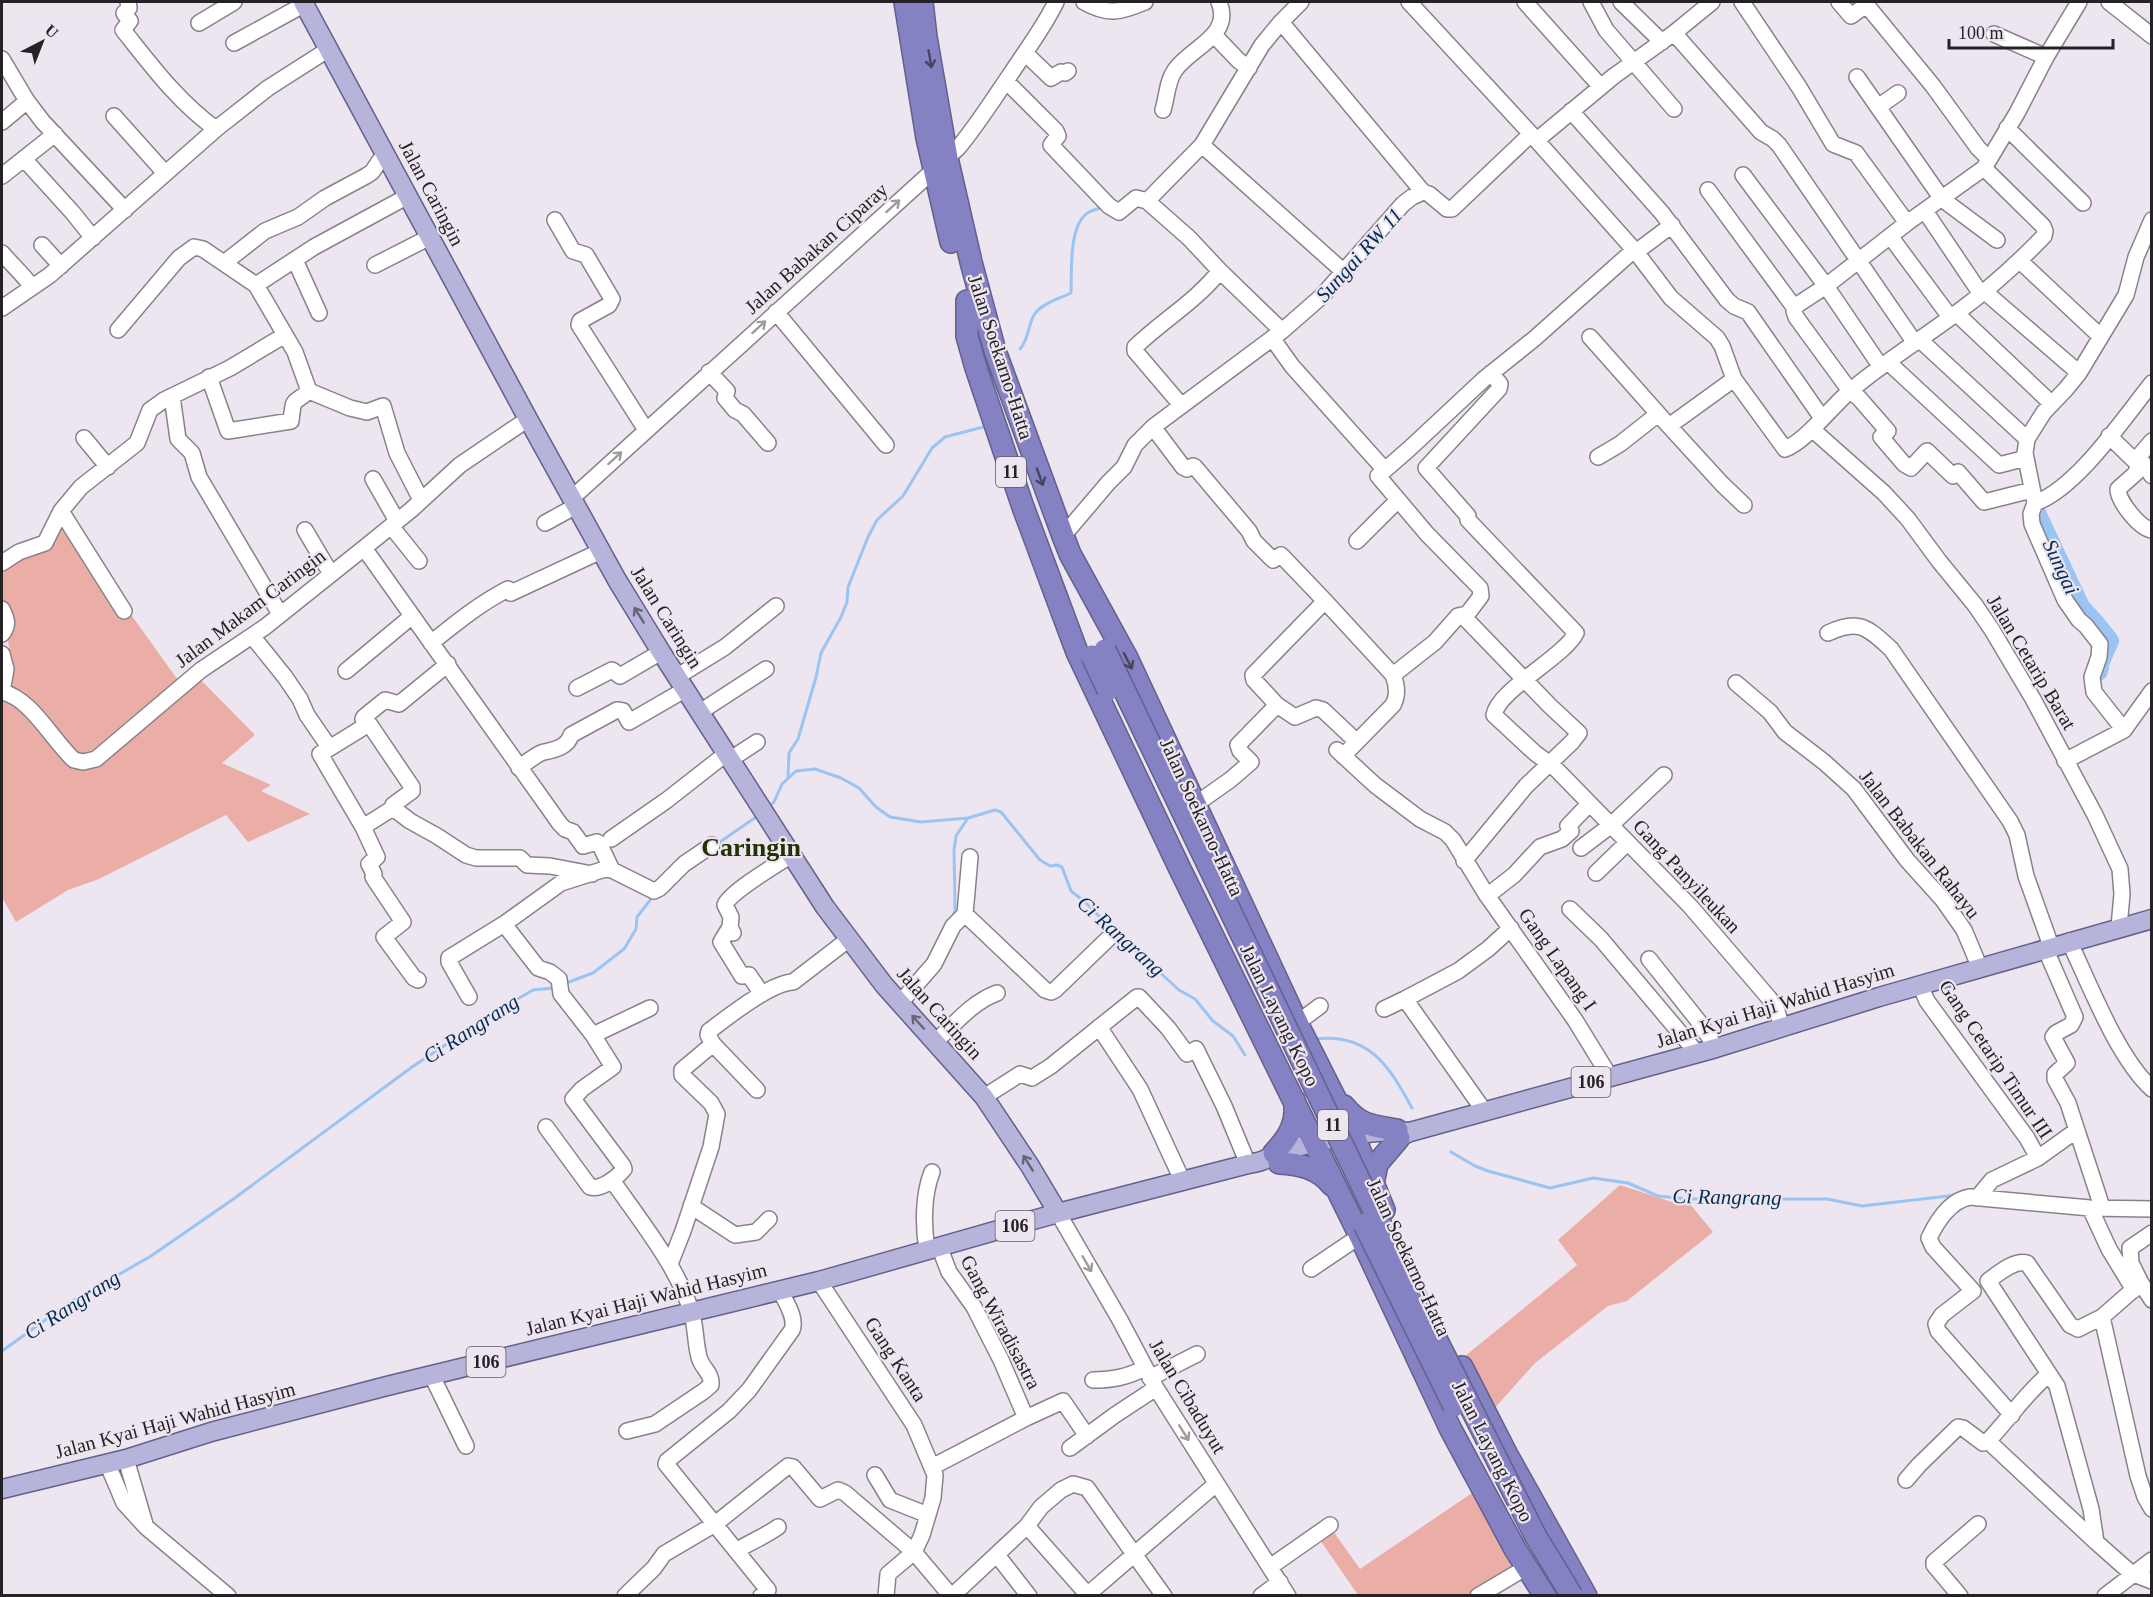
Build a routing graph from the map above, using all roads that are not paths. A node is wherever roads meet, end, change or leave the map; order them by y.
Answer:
1 (128, 2) edge
2 (234, 2) edge
3 (905, 2) edge
4 (922, 2) edge
5 (1056, 2) edge
6 (1084, 2) edge
7 (1145, 2) edge
8 (1219, 2) edge
9 (1301, 2) edge
10 (1409, 2) edge
11 (1525, 2) edge
12 (1591, 2) edge
13 (1621, 2) edge
14 (1742, 2) edge
15 (1839, 2) edge
16 (2079, 2) edge
17 (2109, 2) edge
18 (304, 3) edge
19 (1708, 3) edge
20 (1281, 22) junction
21 (199, 23) dead end
22 (1214, 34) junction
23 (1994, 34) dead end
24 (2151, 36) edge
25 (1668, 37) junction
26 (234, 43) dead end
27 (329, 49) junction
28 (1025, 53) junction
29 (2046, 57) junction
30 (2, 59) edge
31 (1634, 62) junction
32 (1249, 68) junction
33 (1068, 71) dead end
34 (1857, 77) dead end
35 (1006, 81) junction
36 (1597, 83) junction
37 (1898, 93) dead end
38 (27, 101) junction
39 (1878, 108) junction
40 (1674, 109) dead end
41 (1163, 110) dead end
42 (1571, 111) junction
43 (114, 116) dead end
44 (2, 122) edge
45 (2007, 128) junction
46 (216, 129) junction
47 (54, 134) junction
48 (1534, 137) junction
49 (1202, 145) junction
50 (385, 153) junction
51 (24, 159) junction
52 (940, 164) junction
53 (1986, 164) junction
54 (165, 173) junction
55 (1743, 175) dead end
56 (2, 176) edge
57 (1708, 190) dead end
58 (1423, 192) junction
59 (408, 196) junction
60 (1942, 198) junction
61 (1147, 201) junction
62 (2083, 203) dead end
63 (125, 210) junction
64 (1925, 211) junction
65 (555, 220) dead end
66 (2151, 220) edge
67 (1907, 224) junction
68 (1672, 225) junction
69 (1890, 236) junction
70 (430, 237) junction
71 (93, 238) junction
72 (1997, 240) dead end
73 (42, 245) dead end
74 (1635, 251) junction
75 (2, 253) edge
76 (295, 260) junction
77 (2020, 261) junction
78 (1858, 262) junction
79 (224, 263) junction
80 (61, 266) junction
81 (375, 266) dead end
82 (1220, 271) junction
83 (1344, 272) junction
84 (256, 285) junction
85 (1826, 286) junction
86 (32, 287) junction
87 (1983, 292) junction
88 (967, 301) junction
89 (1794, 307) junction
90 (2, 308) edge
91 (776, 312) junction
92 (319, 313) dead end
93 (1953, 315) junction
94 (118, 330) dead end
95 (285, 335) junction
96 (1277, 335) junction
97 (2100, 336) junction
98 (1590, 337) dead end
99 (1917, 341) junction
100 (1884, 364) junction
101 (710, 372) junction
102 (1491, 373) junction
103 (2079, 373) junction
104 (209, 377) junction
105 (1734, 379) junction
106 (2151, 383) edge
107 (309, 391) junction
108 (1850, 391) junction
109 (172, 396) junction
110 (2052, 404) junction
111 (1181, 405) junction
112 (1658, 414) junction
113 (528, 418) junction
114 (1817, 424) junction
115 (1669, 426) junction
116 (1153, 427) junction
117 (646, 429) junction
118 (2109, 436) junction
119 (84, 438) dead end
120 (2027, 439) junction
121 (2151, 441) edge
122 (768, 443) dead end
123 (886, 445) dead end
124 (1598, 457) dead end
125 (2026, 458) junction
126 (108, 467) junction
127 (1384, 469) junction
128 (2151, 476) edge
129 (373, 479) dead end
130 (2033, 497) junction
131 (421, 500) junction
132 (1398, 500) junction
133 (574, 502) junction
134 (1744, 505) dead end
135 (61, 511) junction
136 (545, 523) dead end
137 (394, 524) junction
138 (305, 530) dead end
139 (2151, 530) edge
140 (1357, 541) dead end
141 (1066, 545) junction
142 (364, 548) junction
143 (601, 551) junction
144 (418, 561) dead end
145 (2, 563) edge
146 (331, 574) junction
147 (1062, 583) joint
148 (1325, 601) junction
149 (776, 606) dead end
150 (2, 609) edge
151 (124, 611) dead end
152 (280, 614) junction
153 (411, 617) junction
154 (1465, 617) junction
155 (1828, 633) dead end
156 (2, 634) edge
157 (252, 636) junction
158 (431, 643) junction
159 (662, 652) junction
160 (1099, 653) junction
161 (2, 654) edge
162 (448, 664) junction
163 (766, 669) dead end
164 (346, 671) dead end
165 (1393, 675) junction
166 (1525, 679) junction
167 (1736, 682) dead end
168 (682, 683) junction
169 (577, 688) dead end
170 (2151, 691) edge
171 (2, 692) edge
172 (1277, 705) junction
173 (700, 712) junction
174 (367, 725) junction
175 (2124, 729) junction
176 (1356, 741) junction
177 (757, 742) dead end
178 (329, 747) junction
179 (729, 756) junction
180 (2065, 761) junction
181 (1549, 763) junction
182 (519, 768) junction
183 (1664, 775) dead end
184 (1196, 804) junction
185 (1589, 804) junction
186 (393, 808) junction
187 (1610, 826) junction
188 (363, 827) junction
189 (611, 839) dead end
190 (1627, 843) junction
191 (712, 845) dead end
192 (1581, 848) dead end
193 (793, 854) junction
194 (970, 857) dead end
195 (1466, 864) junction
196 (612, 870) junction
197 (1596, 873) dead end
198 (592, 874) junction
199 (1487, 896) junction
200 (1570, 909) dead end
201 (965, 914) junction
202 (2151, 919) edge
203 (504, 924) junction
204 (2119, 927) junction
205 (1511, 928) junction
206 (1113, 934) dead end
207 (849, 939) junction
208 (2069, 941) junction
209 (2048, 947) junction
210 (1649, 959) dead end
211 (1980, 968) junction
212 (418, 980) dead end
213 (1920, 985) junction
214 (1282, 988) junction
215 (997, 993) dead end
216 (762, 994) junction
217 (469, 997) dead end
218 (1405, 999) junction
219 (900, 1003) junction
220 (1320, 1006) dead end
221 (650, 1008) dead end
222 (1247, 1008) junction
223 (1384, 1010) dead end
224 (1297, 1023) junction
225 (1099, 1027) junction
226 (1782, 1027) junction
227 (593, 1035) junction
228 (711, 1037) junction
229 (935, 1042) junction
230 (1716, 1048) junction
231 (1697, 1053) junction
232 (1610, 1077) junction
233 (1329, 1086) junction
234 (2151, 1089) edge
235 (757, 1090) dead end
236 (984, 1097) junction
237 (1294, 1099) junction
238 (1485, 1112) junction
239 (546, 1127) dead end
240 (2078, 1131) junction
241 (1402, 1133) junction
242 (1356, 1142) junction
243 (1318, 1149) junction
244 (2038, 1158) junction
245 (1266, 1160) junction
246 (932, 1172) dead end
247 (612, 1180) junction
248 (1184, 1182) junction
249 (1373, 1185) junction
250 (1339, 1195) junction
251 (1977, 1198) junction
252 (691, 1206) junction
253 (2096, 1208) junction
254 (2151, 1209) edge
255 (1058, 1214) junction
256 (770, 1219) dead end
257 (2151, 1233) edge
258 (1360, 1236) junction
259 (933, 1248) junction
260 (670, 1264) junction
261 (1311, 1269) dead end
262 (819, 1281) junction
263 (1421, 1286) junction
264 (2137, 1287) junction
265 (780, 1290) junction
266 (1389, 1299) junction
267 (2151, 1300) edge
268 (691, 1311) junction
269 (2102, 1317) junction
270 (1197, 1354) dead end
271 (2049, 1374) junction
272 (432, 1376) junction
273 (1150, 1378) junction
274 (1094, 1380) dead end
275 (2012, 1415) junction
276 (1026, 1418) junction
277 (627, 1431) dead end
278 (1087, 1436) junction
279 (1988, 1441) junction
280 (466, 1446) dead end
281 (1070, 1448) dead end
282 (126, 1459) junction
283 (107, 1463) junction
284 (932, 1466) junction
285 (875, 1475) dead end
286 (1906, 1480) dead end
287 (1216, 1484) junction
288 (2, 1489) edge
289 (2149, 1500) edge
290 (928, 1515) junction
291 (715, 1524) junction
292 (1978, 1524) dead end
293 (1330, 1525) dead end
294 (1027, 1526) junction
295 (146, 1527) junction
296 (778, 1527) dead end
297 (2096, 1542) junction
298 (736, 1551) junction
299 (914, 1552) junction
300 (1134, 1554) junction
301 (997, 1555) junction
302 (2151, 1560) edge
303 (1270, 1567) junction
304 (1527, 1567) junction
305 (2131, 1573) junction
306 (2151, 1581) edge
307 (1280, 1582) junction
308 (959, 1593) edge
309 (1086, 1595) edge
310 (228, 1596) edge
311 (625, 1596) edge
312 (761, 1596) edge
313 (886, 1596) edge
314 (1029, 1596) edge
315 (1164, 1596) edge
316 (1261, 1596) edge
317 (1288, 1596) edge
318 (1478, 1596) edge
319 (1545, 1596) edge
320 (1558, 1596) edge
321 (1572, 1596) edge
322 (1586, 1596) edge
323 (1960, 1596) edge
324 (2105, 1596) edge

1 - 46 street
2 - 21 street
3 - 52 highway, Jalan Soekarno-Hatta / 11
4 -> 52 highway, Jalan Soekarno-Hatta / 11
5 - 28 street, Jalan Babakan Ciparay
6 - 7 street
8 - 22 street
9 - 20 street
10 - 48 street
11 - 36 street
12 - 31 street
13 - 25 street
14 - 67 street
15 - 53 street
16 - 29 street
17 - 24 street
18 - 26 street
18 - 27 main road, Jalan Caringin
19 - 25 street
20 - 32 street
20 - 58 street
22 - 32 street
22 - 41 street
23 - 29 street
25 - 31 street
25 - 78 street
27 - 46 street
27 - 50 main road, Jalan Caringin
28 - 33 street
28 - 35 street, Jalan Babakan Ciparay
29 - 45 street
30 - 38 street
31 - 36 street
31 - 40 street
32 - 49 street
34 - 39 street
35 - 52 street, Jalan Babakan Ciparay
35 - 61 street
36 - 42 street
37 - 39 street
38 - 44 street
38 - 47 street
39 - 60 street
42 - 48 street
42 - 68 street, Jalan Cetarip Barat
43 - 54 street
45 - 53 street
45 - 62 street
46 - 54 street
47 - 51 street
47 - 63 street
48 - 58 street
48 - 74 street
49 - 61 street
49 - 83 street
50 - 59 main road, Jalan Caringin
50 - 79 street
51 - 56 street
51 - 71 street
52 - 88 highway, Jalan Soekarno-Hatta / 11
91 -> 52 street, Jalan Babakan Ciparay
52 -> 141 highway, Jalan Soekarno-Hatta / 11
53 - 60 street
53 - 77 street
54 - 63 street
55 - 85 street
57 - 89 street
58 - 83 street
59 - 70 main road, Jalan Caringin
59 - 76 street
60 - 64 street
60 - 72 street
61 - 82 street
63 - 71 street
64 - 67 street
64 - 87 street
65 - 117 street
66 - 97 street
67 - 69 street
68 - 74 street
68 - 114 street, Jalan Cetarip Barat
69 - 78 street
69 - 93 street
70 - 81 street
70 - 113 main road, Jalan Caringin
71 - 80 street
73 - 80 street
74 - 102 street
74 - 105 street
75 - 86 street
76 - 84 street
76 - 92 street
77 - 87 street
77 - 97 street
78 - 85 street
78 - 99 street
79 - 84 street
79 - 94 street
80 - 86 street
82 - 96 street
82 - 111 street
83 - 96 street
84 - 95 street
85 - 89 street
85 - 100 street
86 - 90 street
87 - 93 street
87 - 103 street
88 - 147 highway, Jalan Soekarno-Hatta / 11
88 - 222 highway, Jalan Soekarno-Hatta / 11
89 - 108 street
101 -> 91 street, Jalan Babakan Ciparay
91 - 123 street
93 - 99 street
93 - 110 street
95 - 104 street
95 - 107 street
96 - 111 street
96 - 127 street
97 - 103 street
98 - 112 street
99 - 100 street
99 - 120 street
100 - 108 street
100 - 125 street
101 - 117 street, Jalan Babakan Ciparay
101 - 122 street
102 - 127 street
102 - 166 street
103 - 110 street
104 - 107 street
104 - 109 street
105 - 114 street
105 - 115 street
106 - 118 street
107 - 131 street
108 - 114 street
108 - 130 street
109 - 126 street
109 - 152 street
110 - 120 street
111 - 116 street
112 - 115 street
112 - 124 street
113 - 131 street, Jalan Makam Caringin
113 - 133 main road, Jalan Caringin
114 - 180 street, Jalan Cetarip Barat
115 - 134 street
116 - 141 street
116 - 148 street
133 -> 117 street, Jalan Babakan Ciparay
118 - 130 street
118 - 139 street
119 - 126 street
120 - 125 street
121 - 128 street
125 - 130 street
126 - 135 street
127 - 132 street
129 - 137 street
130 - 175 street
131 - 137 street, Jalan Makam Caringin
132 - 140 street
132 - 154 street
133 - 136 street, Jalan Babakan Ciparay
133 - 143 main road, Jalan Caringin
135 - 145 street
135 - 151 street
137 - 142 street, Jalan Makam Caringin
137 - 144 street
138 - 146 street
141 - 160 highway, Jalan Layang Kopo / 11
141 -> 184 highway, Jalan Soekarno-Hatta / 11
142 - 146 street, Jalan Makam Caringin
142 - 153 street
143 - 158 street
159 -> 143 main road, Jalan Caringin
146 - 152 street, Jalan Makam Caringin
147 - 160 highway, Jalan Layang Kopo / 11
148 - 165 street
148 - 172 street
149 - 168 street
150 - 156 street
152 - 157 street, Jalan Makam Caringin
153 - 158 street
153 - 164 street
154 - 165 street
154 - 166 street
155 - 209 street
157 - 171 street, Jalan Makam Caringin
157 - 178 street
158 - 162 street
159 - 168 main road, Jalan Caringin
159 - 169 street
160 - 320 highway, Jalan Layang Kopo / 11, bridge
160 - 321 highway, Jalan Layang Kopo / 11, bridge
161 - 171 street
162 - 174 street
162 - 182 street
163 - 173 street
165 - 176 street
166 - 181 street
166 - 181 street, Gang Panyileukan
167 - 211 street, Jalan Babakan Rahayu
168 - 173 main road, Jalan Caringin
168 - 182 street
170 - 175 street
172 - 176 street
172 - 184 street
173 - 179 main road, Jalan Caringin
174 - 178 street
174 - 186 street
175 - 180 street
176 - 195 street, Gang Lapang I
177 - 179 street
178 - 188 street
179 - 189 street
179 - 193 main road, Jalan Caringin
180 - 204 street, Jalan Cetarip Barat
181 - 185 street, Gang Panyileukan
181 - 195 street
182 - 196 street
183 - 187 street
184 - 214 highway, Jalan Soekarno-Hatta / 11
185 - 187 street, Gang Panyileukan
185 - 199 street
186 - 188 street
186 - 198 street
187 - 190 street, Gang Panyileukan
187 - 192 street
188 - 212 street
190 - 197 street
190 - 226 street, Gang Panyileukan
191 - 196 street
193 - 207 main road, Jalan Caringin
193 - 216 street
194 - 201 street
195 - 199 street, Gang Lapang I
196 - 198 street
198 - 203 street
199 - 205 street, Gang Lapang I
200 - 231 street
201 - 206 street
201 - 219 street
202 - 204 main road, Jalan Kyai Haji Wahid Hasyim / 106
203 - 217 street
203 - 227 street
204 - 208 main road, Jalan Kyai Haji Wahid Hasyim / 106
205 - 218 street
205 - 232 street, Gang Lapang I
207 - 216 street
207 - 219 main road, Jalan Caringin
208 - 209 main road, Jalan Kyai Haji Wahid Hasyim / 106
208 - 234 street
209 - 211 main road, Jalan Kyai Haji Wahid Hasyim / 106
209 - 240 street
210 - 230 street
211 - 213 main road, Jalan Kyai Haji Wahid Hasyim / 106
213 - 226 main road, Jalan Kyai Haji Wahid Hasyim / 106
213 - 244 street, Gang Cetarip Timur III
214 - 222 highway
214 - 224 highway, Jalan Soekarno-Hatta / 11
215 - 229 street
216 - 228 street
218 - 223 street
218 - 238 street
229 -> 219 main road, Jalan Caringin
220 - 224 street
221 - 227 street
222 - 237 highway, Jalan Soekarno-Hatta / 11
224 - 233 highway, Jalan Soekarno-Hatta / 11
225 - 236 street
225 - 245 street
225 - 248 street
226 - 230 main road, Jalan Kyai Haji Wahid Hasyim / 106
227 - 247 street
228 - 235 street
228 - 252 street
229 - 236 main road, Jalan Caringin
230 - 231 main road, Jalan Kyai Haji Wahid Hasyim / 106
231 - 232 main road, Jalan Kyai Haji Wahid Hasyim / 106
232 - 238 main road, Jalan Kyai Haji Wahid Hasyim / 106
233 - 241 highway
233 - 242 highway, Jalan Soekarno-Hatta / 11
255 -> 236 main road, Jalan Caringin
237 - 243 highway, Jalan Soekarno-Hatta / 11
237 - 245 highway
238 - 241 main road, Jalan Kyai Haji Wahid Hasyim / 106
239 - 247 street
240 - 244 street
240 - 253 street
241 - 242 main road, Jalan Kyai Haji Wahid Hasyim / 106
241 - 249 highway
242 - 243 main road, Jalan Kyai Haji Wahid Hasyim / 106
242 - 249 highway, Jalan Soekarno-Hatta / 11
243 - 245 main road, Jalan Kyai Haji Wahid Hasyim / 106
243 - 250 highway, Jalan Soekarno-Hatta / 11
244 - 251 street
245 - 248 main road, Jalan Kyai Haji Wahid Hasyim / 106
245 - 250 highway
246 - 259 street, Gang Wiradisastra
247 - 260 street
248 - 255 main road, Jalan Kyai Haji Wahid Hasyim / 106
249 - 263 highway, Jalan Soekarno-Hatta / 11
250 - 258 highway, Jalan Soekarno-Hatta / 11
251 - 253 street
251 - 275 street
252 - 256 street
252 - 260 street
253 - 254 street
253 - 264 street
255 - 259 main road, Jalan Kyai Haji Wahid Hasyim / 106
255 -> 273 street, Jalan Cibaduyut
257 - 264 street
258 - 261 street
258 - 266 highway, Jalan Soekarno-Hatta / 11
259 - 262 main road, Jalan Kyai Haji Wahid Hasyim / 106
259 - 276 street, Gang Wiradisastra
260 - 268 street
262 - 265 main road, Jalan Kyai Haji Wahid Hasyim / 106
262 - 284 street, Gang Kanta
263 - 266 highway
263 - 322 highway, Jalan Soekarno-Hatta / 11
264 - 267 street
264 - 269 street
265 - 268 main road, Jalan Kyai Haji Wahid Hasyim / 106
265 - 291 street
266 - 304 highway, Jalan Soekarno-Hatta / 11
268 - 272 main road, Jalan Kyai Haji Wahid Hasyim / 106
268 - 277 street
269 - 271 street
269 - 289 street
270 - 273 street
271 - 275 street
271 - 297 street
272 - 280 street
272 - 282 main road, Jalan Kyai Haji Wahid Hasyim / 106
273 - 274 street
273 - 278 street
273 -> 287 street, Jalan Cibaduyut
275 - 279 street
276 - 278 street
276 - 284 street
278 - 281 street
279 - 286 street
279 - 297 street
282 - 283 main road, Jalan Kyai Haji Wahid Hasyim / 106
282 - 295 street
283 - 288 main road, Jalan Kyai Haji Wahid Hasyim / 106
283 - 295 street
284 - 290 street
285 - 290 street
287 - 300 street
287 - 303 street, Jalan Cibaduyut
290 - 299 street
291 - 298 street
291 - 299 street
291 - 311 street
292 - 323 street
293 - 303 street
294 - 300 street
294 - 301 street
294 - 309 street
295 - 310 street
296 - 298 street
297 - 305 street
298 - 312 street
299 - 308 street
299 - 313 street
300 - 309 street
300 - 315 street
301 - 308 street
301 - 314 street
302 - 305 street
303 - 307 street, Jalan Cibaduyut
304 - 318 street
304 - 319 highway, Jalan Soekarno-Hatta / 11
305 - 306 street
305 - 324 street
307 - 316 street
307 - 317 street, Jalan Cibaduyut

